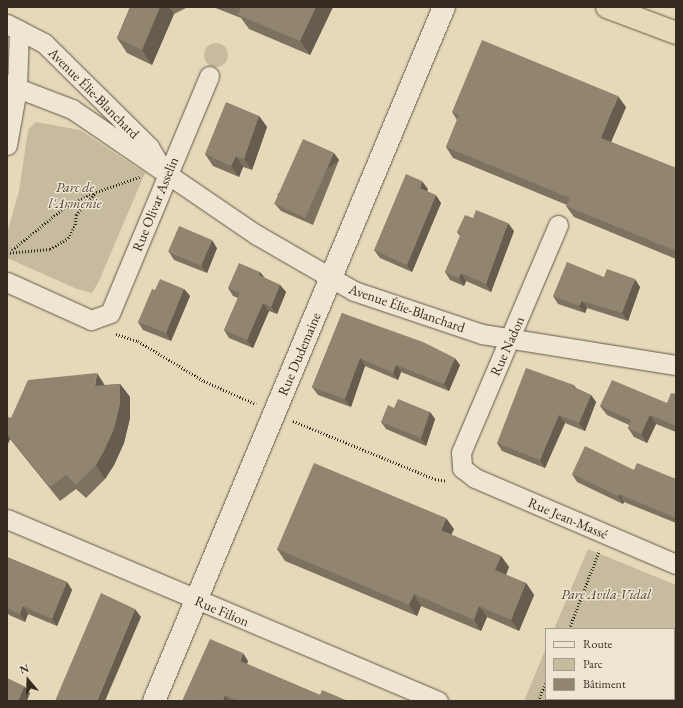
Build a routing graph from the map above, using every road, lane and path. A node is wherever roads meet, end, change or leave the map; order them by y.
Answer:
1 (444, 7) edge
2 (607, 7) edge
3 (13, 27) edge
4 (676, 33) edge
5 (209, 76) dead end
6 (12, 87) edge
7 (7, 144) edge
8 (147, 174) dead end
9 (168, 176) junction
10 (96, 192) junction
11 (558, 225) dead end
12 (12, 250) junction
13 (7, 253) edge
14 (331, 278) junction
15 (7, 282) edge
16 (116, 334) dead end
17 (510, 338) junction
18 (676, 365) edge
19 (261, 406) dead end
20 (288, 419) dead end
21 (462, 468) joint
22 (447, 481) dead end
23 (7, 519) edge
24 (600, 550) dead end
25 (676, 564) edge
26 (196, 600) junction
27 (569, 628) edge
28 (545, 684) edge
29 (154, 701) edge
30 (438, 701) edge
31 (538, 701) edge

1 - 14 street, Rue Dudemaine
2 - 4 highway
3 - 6 street
3 - 9 street, Avenue Élie-Blanchard
5 - 9 street, Rue Olivar Asselin
6 - 7 street
6 - 9 street, Avenue Élie-Blanchard
8 - 10 path
9 - 14 street, Avenue Élie-Blanchard
9 - 15 street, Rue Olivar Asselin
10 - 12 path
10 - 12 path
11 - 17 street, Rue Nadon
12 - 13 path
14 - 17 street, Avenue Élie-Blanchard
14 - 26 street, Rue Dudemaine
16 - 19 path
17 - 18 street, Avenue Élie-Blanchard
17 - 21 street, Rue Nadon
20 - 22 path
21 - 25 street, Rue Jean-Massé
23 - 26 street, Rue Filion
24 - 27 path
26 - 29 street, Rue Dudemaine
26 - 30 street, Rue Filion
28 - 31 path

